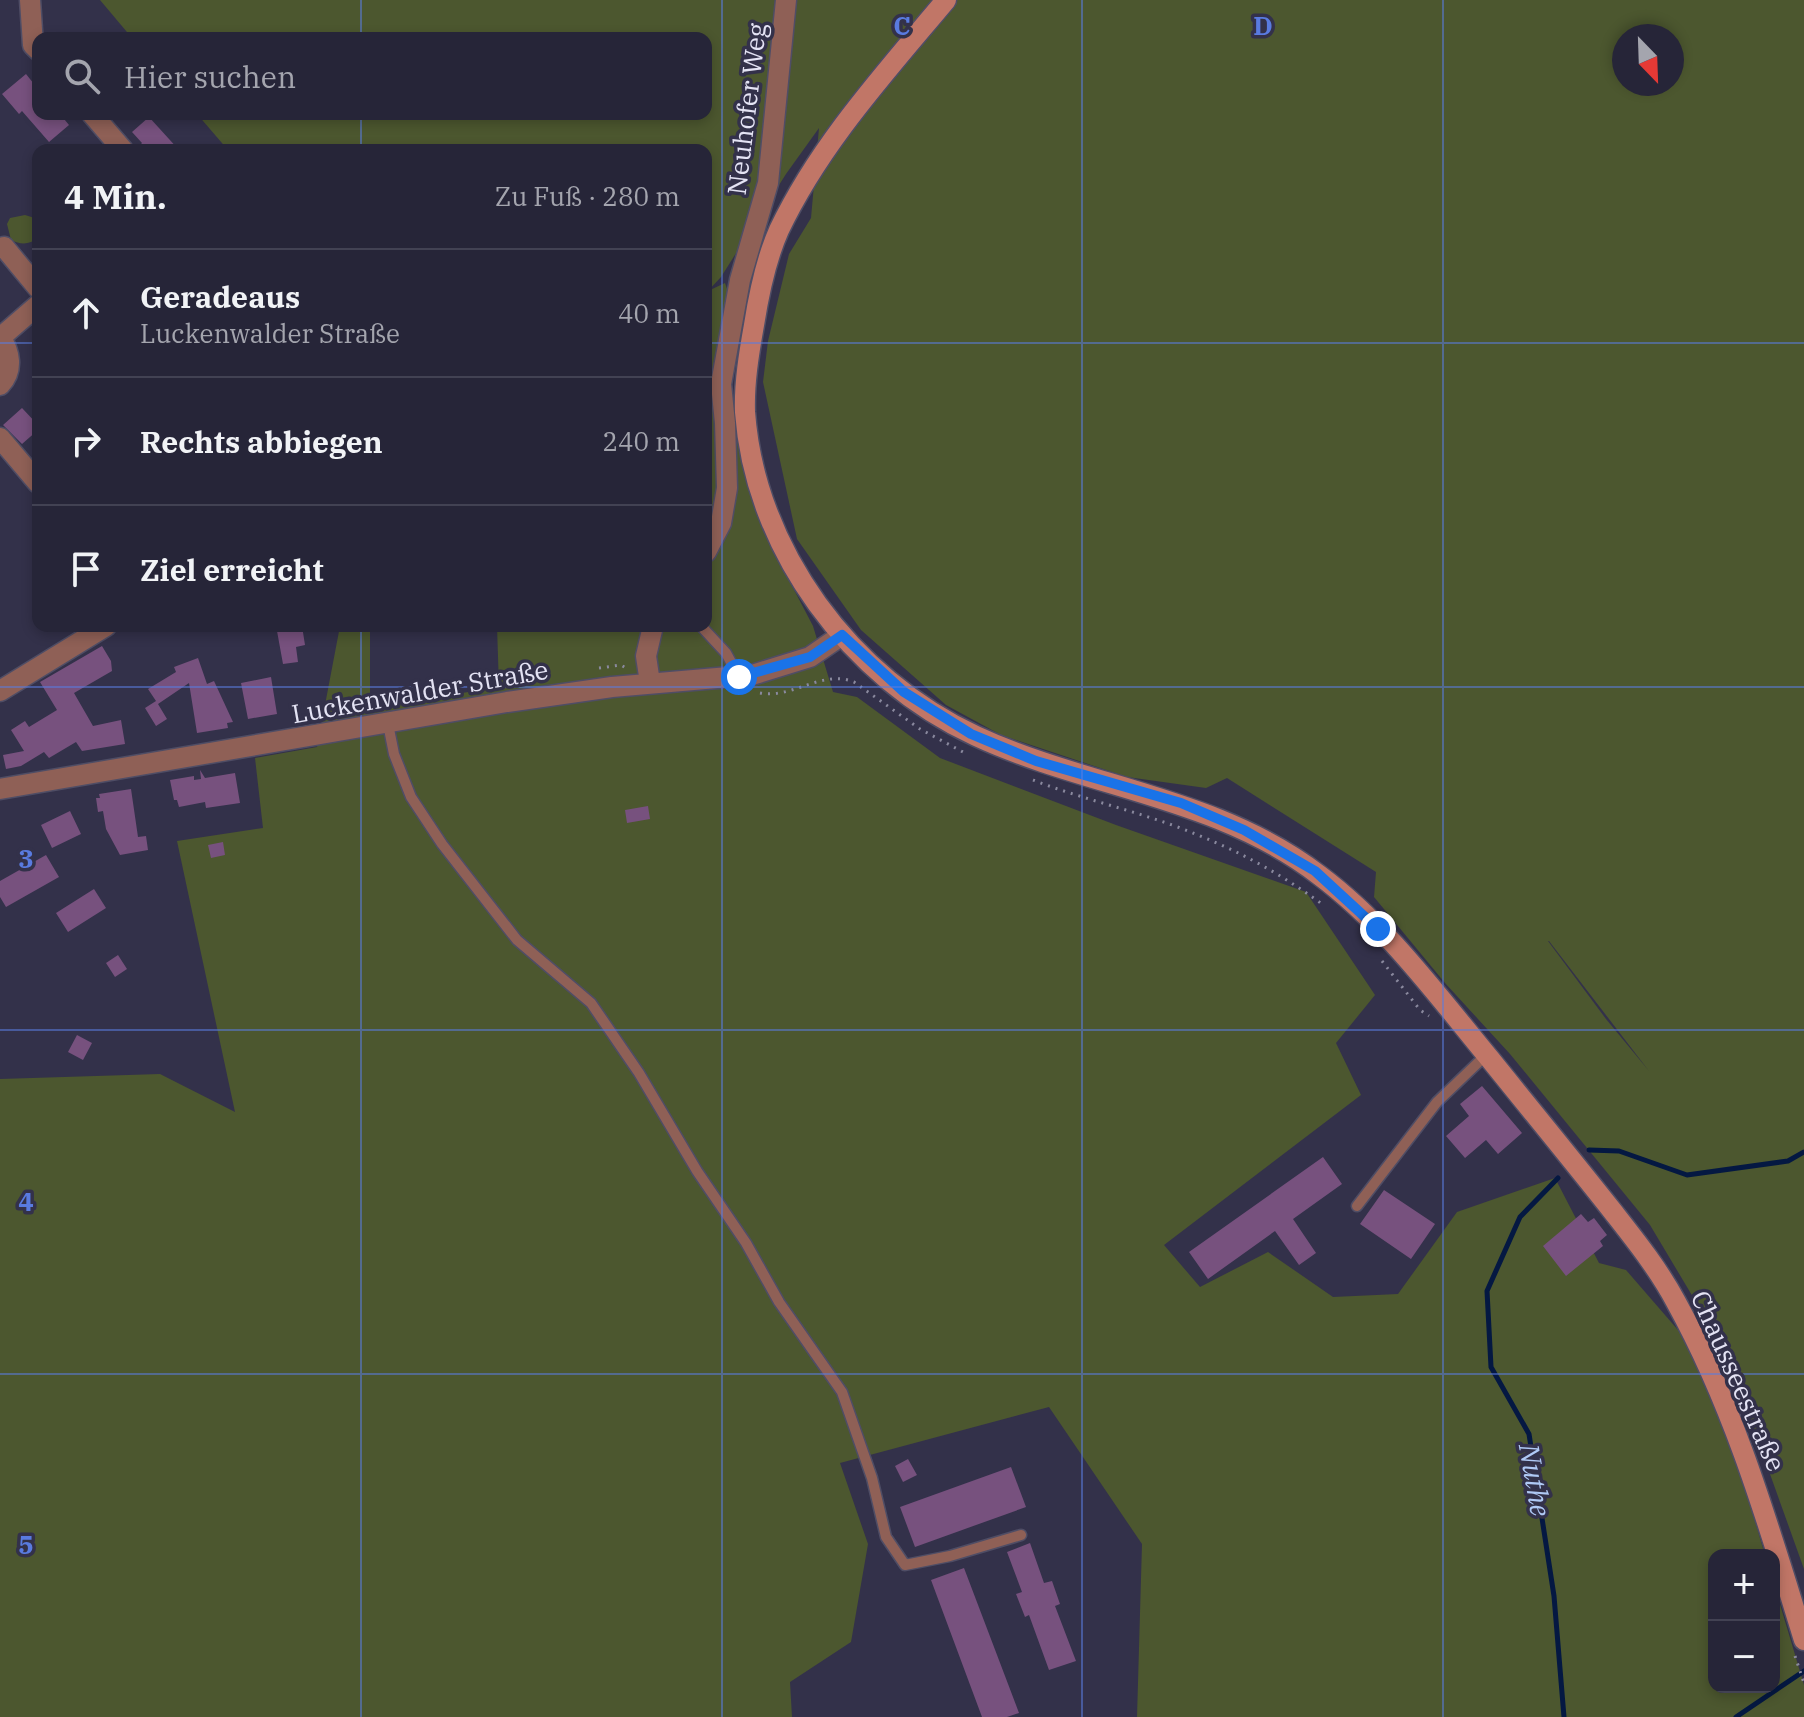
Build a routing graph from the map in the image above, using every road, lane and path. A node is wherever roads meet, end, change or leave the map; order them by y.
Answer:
1 (30, 0) edge
2 (786, 0) edge
3 (946, 0) edge
4 (32, 32) edge
5 (97, 120) edge
6 (118, 144) edge
7 (4, 247) dead end
8 (32, 281) edge
9 (32, 310) edge
10 (0, 336) edge
11 (0, 385) edge
12 (0, 438) edge
13 (32, 476) edge
14 (712, 540) edge
15 (96, 632) edge
16 (653, 632) edge
17 (707, 632) edge
18 (842, 635) junction
19 (739, 677) junction
20 (650, 683) junction
21 (0, 691) edge
22 (388, 724) junction
23 (0, 789) edge
24 (1377, 953) dead end
25 (1431, 1017) dead end
26 (1486, 1055) junction
27 (1357, 1206) dead end
28 (1021, 1535) dead end
29 (1804, 1640) edge
30 (1796, 1660) dead end
31 (1804, 1682) edge

1 - 4 street
2 - 14 street, Neuhofer Weg
3 - 18 main road, Chausseestraße
5 - 6 street
7 - 8 street
9 - 10 street
10 - 11 street
12 - 13 street
15 - 21 street
16 - 20 street
17 - 19 lane
18 - 19 street, Luckenwalder Straße
18 - 26 main road, Chausseestraße
19 - 20 street, Luckenwalder Straße
20 - 22 street, Luckenwalder Straße
22 - 23 street, Luckenwalder Straße
22 - 28 lane
24 - 25 path
26 - 27 lane
26 - 29 main road, Chausseestraße
30 - 31 path

